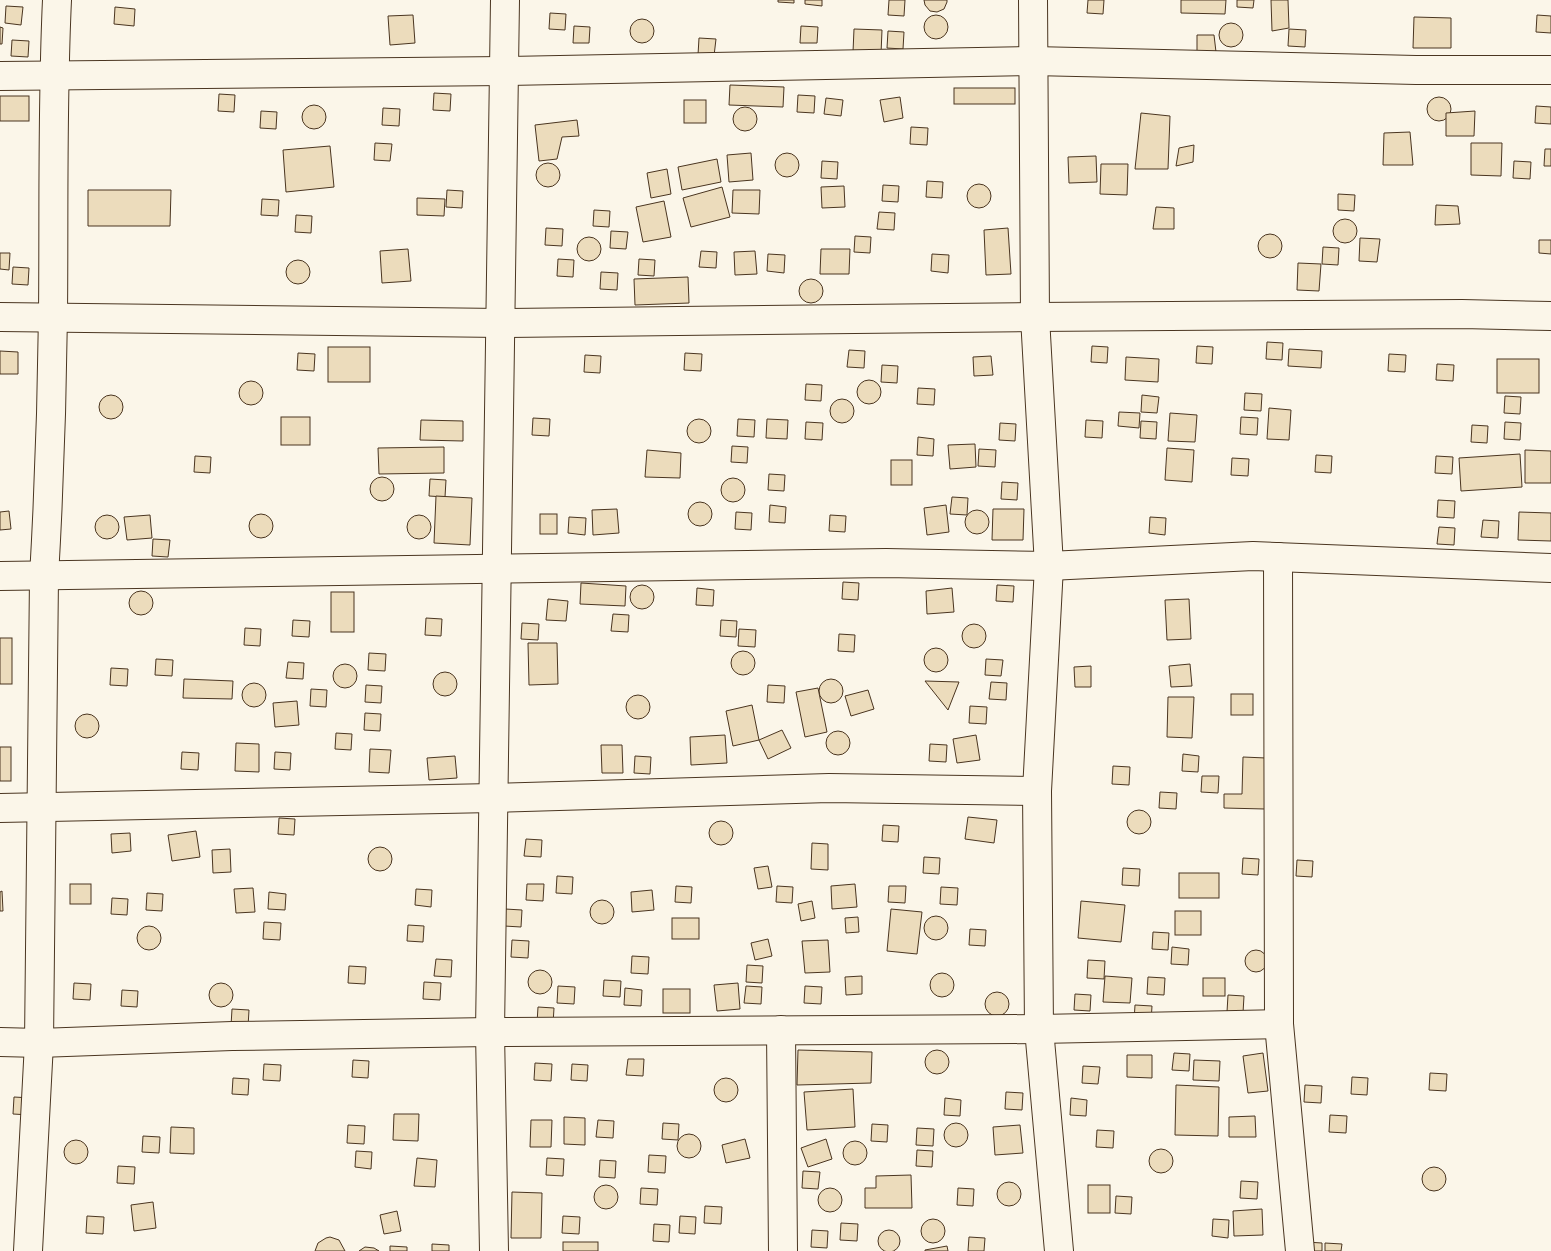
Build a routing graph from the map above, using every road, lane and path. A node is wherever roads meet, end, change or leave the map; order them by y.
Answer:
1 (57, 0) edge
2 (505, 0) edge
3 (1033, 0) edge
4 (1033, 61) junction
5 (1551, 70) edge
6 (504, 71) junction
7 (0, 76) edge
8 (53, 76) junction
9 (1551, 316) edge
10 (0, 317) edge
11 (53, 317) junction
12 (1035, 317) junction
13 (501, 323) junction
14 (1278, 557) junction
15 (1049, 566) junction
16 (1551, 568) edge
17 (497, 569) junction
18 (0, 576) edge
19 (44, 576) junction
20 (1037, 791) junction
21 (494, 798) junction
22 (42, 807) junction
23 (0, 808) edge
24 (1279, 1024) junction
25 (781, 1030) junction
26 (1039, 1030) junction
27 (490, 1032) junction
28 (0, 1042) edge
29 (39, 1043) junction
30 (28, 1251) edge
31 (494, 1251) edge
32 (783, 1251) edge
33 (1058, 1251) edge
34 (1300, 1251) edge

1 - 8 street
2 - 6 street
3 - 4 street
4 - 5 street
4 - 6 street
4 - 12 street
6 - 8 street
6 - 13 street
7 - 8 street
8 - 11 street
9 - 12 street
10 - 11 street
11 - 13 street
11 - 19 street
12 - 13 street
12 - 15 street
13 - 17 street
14 - 15 street
14 - 16 street
14 - 24 street
15 - 17 street
15 - 20 street
17 - 19 street
17 - 21 street
18 - 19 street
19 - 22 street
20 - 21 street
20 - 26 street
21 - 22 street
21 - 27 street
22 - 23 street
22 - 29 street
24 - 26 street
24 - 34 street
25 - 26 street
25 - 27 street
25 - 32 street
26 - 33 street
27 - 29 street
27 - 31 street
28 - 29 street
29 - 30 street

